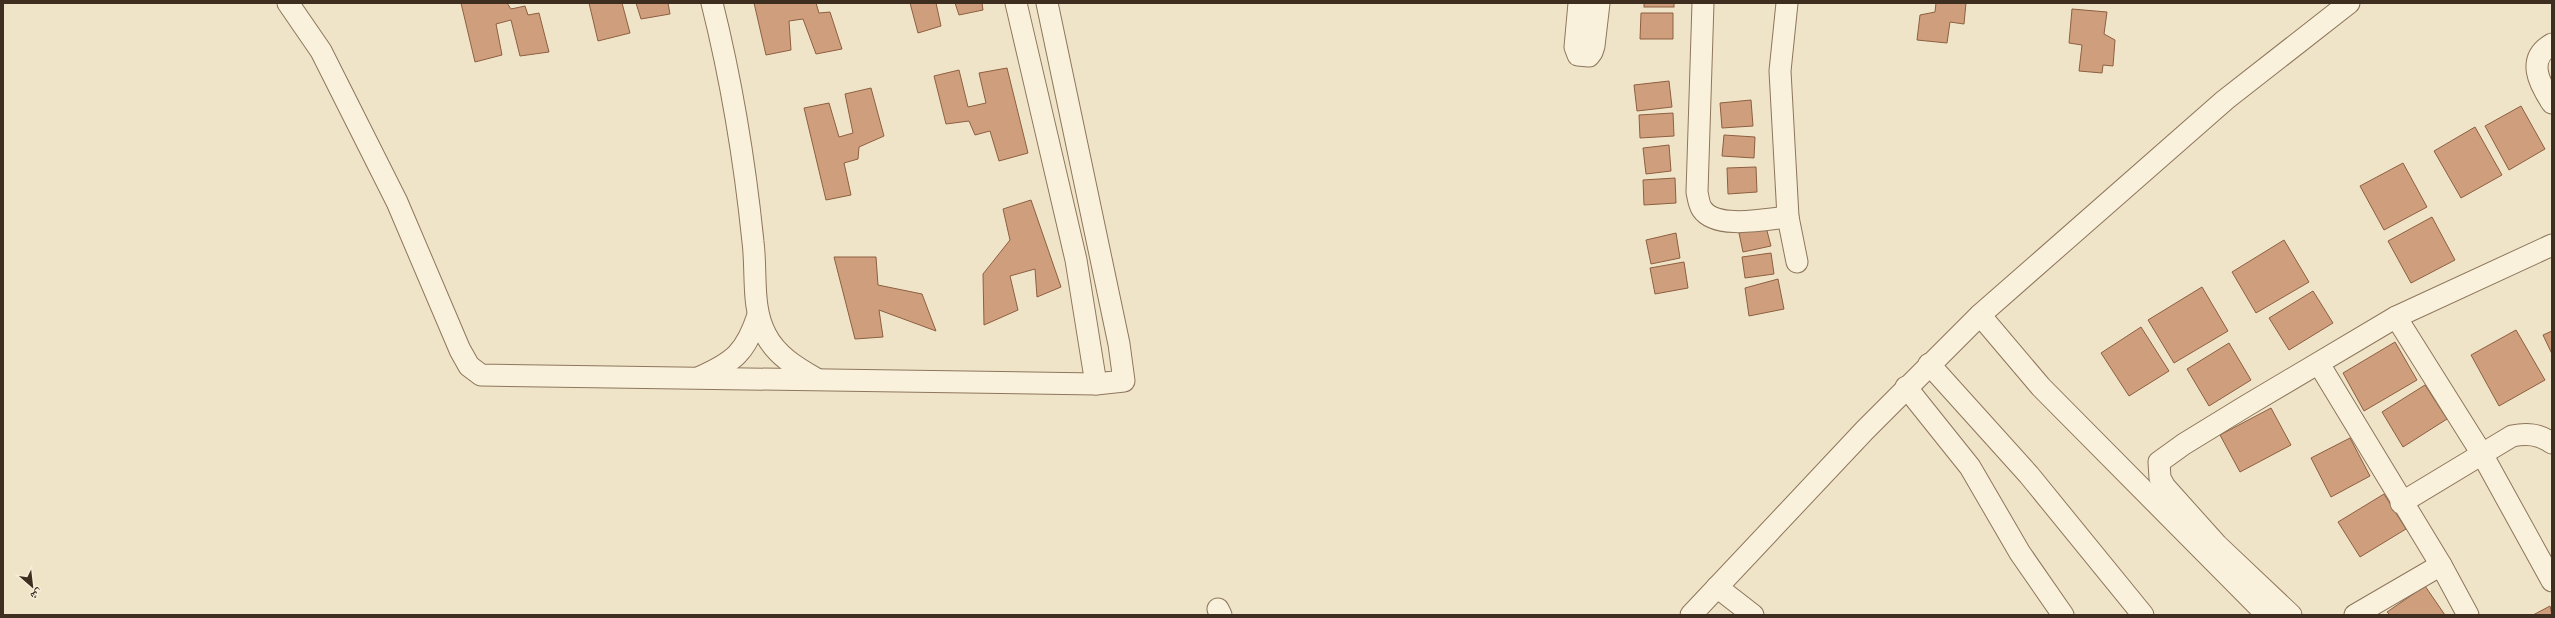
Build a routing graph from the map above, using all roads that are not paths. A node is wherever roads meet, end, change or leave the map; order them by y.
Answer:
1 (288, 3) edge
2 (712, 3) edge
3 (1016, 3) edge
4 (1047, 3) edge
5 (1579, 3) edge
6 (1599, 3) edge
7 (1703, 3) edge
8 (1787, 3) edge
9 (2349, 3) edge
10 (2552, 44) edge
11 (2552, 103) edge
12 (1788, 217) junction
13 (2552, 245) edge
14 (1797, 262) dead end
15 (758, 315) junction
16 (1980, 315) junction
17 (2396, 317) junction
18 (1929, 364) junction
19 (2319, 364) junction
20 (815, 378) junction
21 (694, 379) junction
22 (1096, 384) junction
23 (1906, 387) junction
24 (2552, 443) edge
25 (2482, 454) junction
26 (2402, 503) junction
27 (2441, 565) junction
28 (2552, 581) edge
29 (1717, 586) junction
30 (1691, 615) edge
31 (1753, 615) edge
32 (2063, 615) edge
33 (2143, 615) edge
34 (2267, 615) edge
35 (2291, 615) edge
36 (2355, 615) edge
37 (2468, 615) edge

1 - 21 street
2 - 15 street
3 - 22 street
4 - 22 street
5 - 6 street
7 - 12 street
8 - 12 street
9 - 16 street
10 - 11 street
12 - 14 street
13 - 17 street
15 - 20 street
15 - 21 street
16 - 18 street
16 - 34 street
17 - 19 street
17 - 25 street
18 - 23 street
18 - 33 street
19 - 26 street
19 - 35 street
20 - 21 street
20 - 22 street
23 - 29 street
23 - 32 street
24 - 25 street
25 - 26 street
25 - 28 street
26 - 27 street
27 - 36 street
27 - 37 street
29 - 30 street
29 - 31 street

